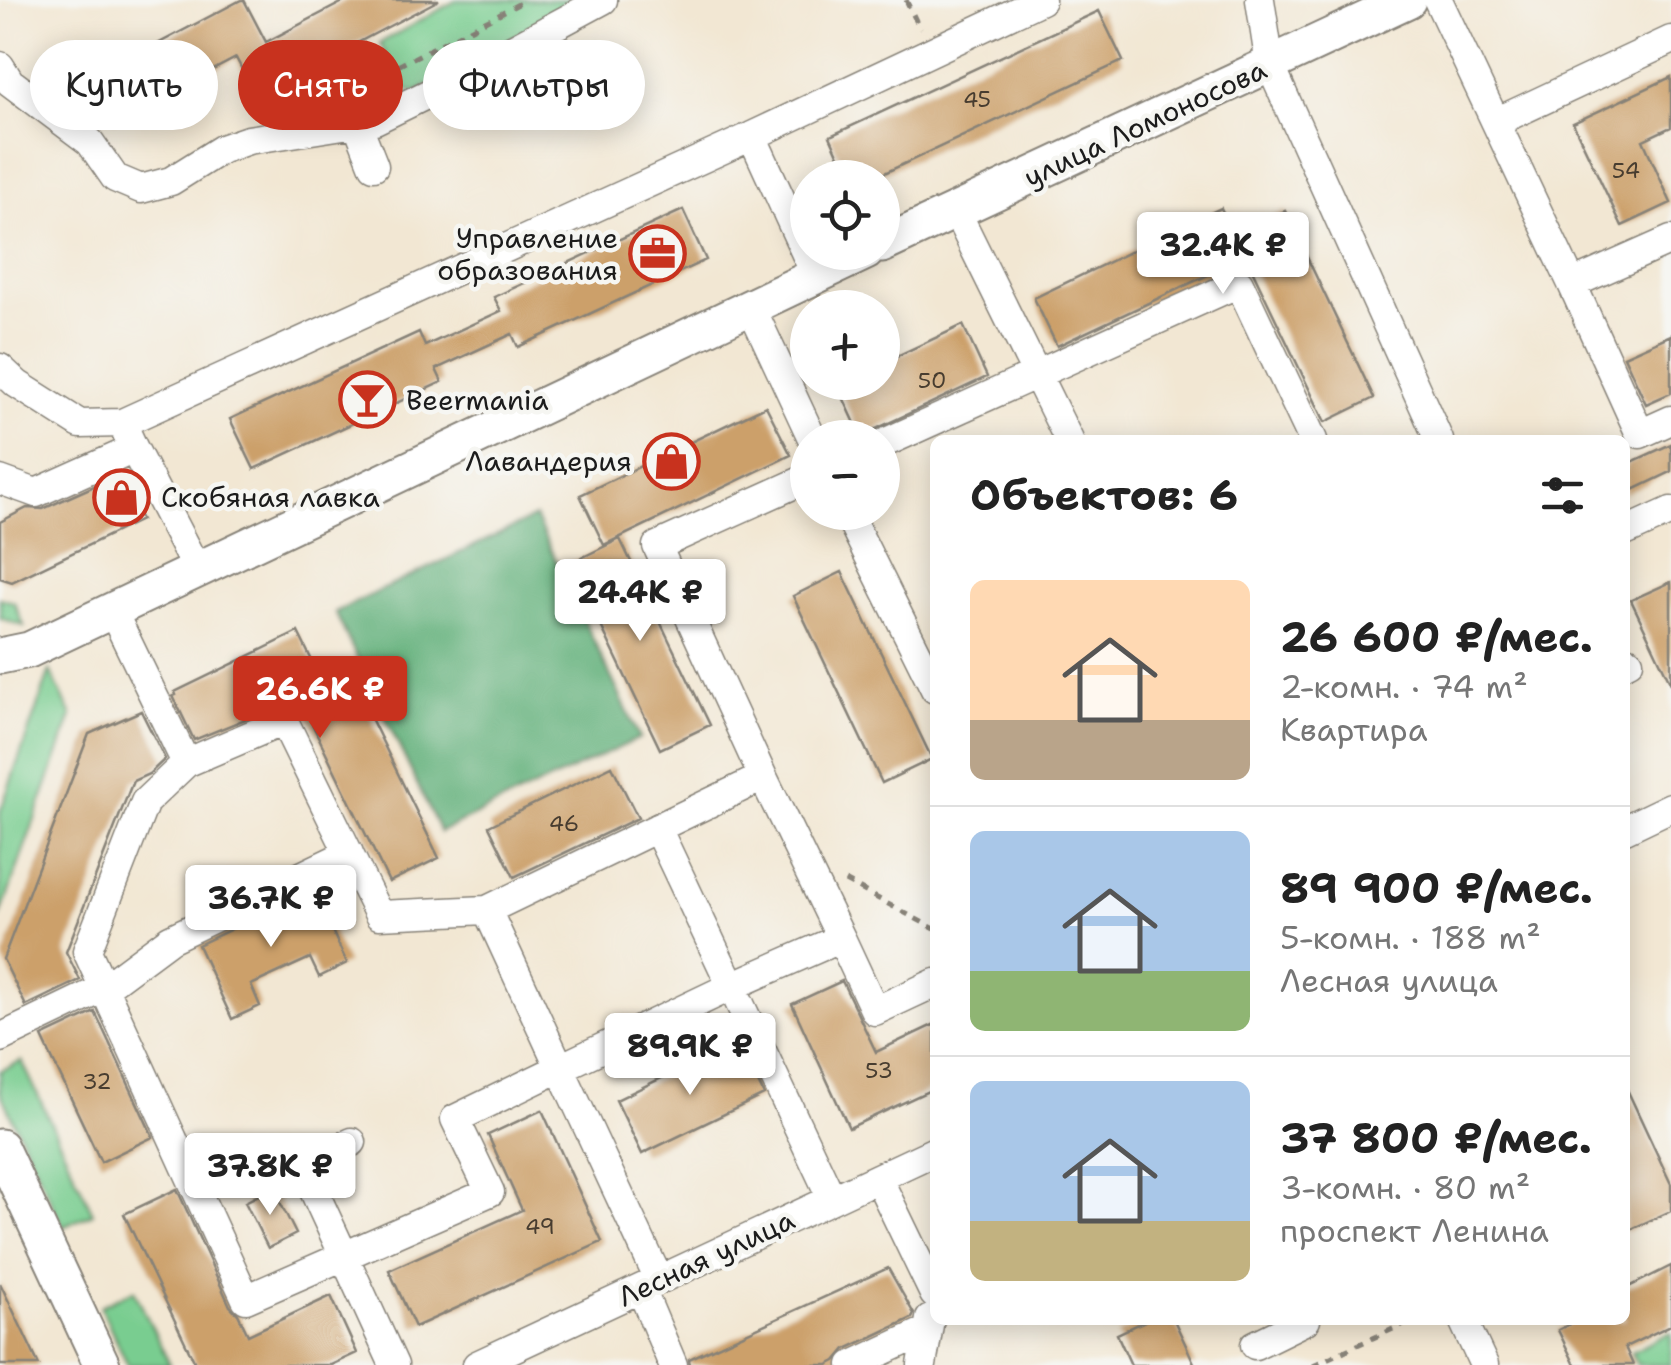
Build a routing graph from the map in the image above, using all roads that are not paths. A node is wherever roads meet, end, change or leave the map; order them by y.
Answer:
1 (603, 0) edge
2 (1041, 0) edge
3 (1260, 0) edge
4 (1408, 0) edge
5 (1438, 0) edge
6 (1671, 40) edge
7 (1270, 65) junction
8 (5, 74) edge
9 (403, 106) edge
10 (1496, 122) junction
11 (313, 130) edge
12 (361, 130) edge
13 (752, 136) junction
14 (374, 166) dead end
15 (956, 211) junction
16 (900, 237) edge
17 (1671, 240) edge
18 (828, 270) edge
19 (816, 276) junction
20 (1572, 284) junction
21 (751, 307) junction
22 (0, 368) edge
23 (1037, 374) junction
24 (804, 420) edge
25 (1671, 420) edge
26 (1067, 435) edge
27 (1311, 435) edge
28 (1438, 435) edge
29 (128, 436) junction
30 (900, 436) edge
31 (0, 480) edge
32 (790, 486) edge
33 (1671, 511) edge
34 (857, 530) edge
35 (1630, 530) edge
36 (197, 570) junction
37 (112, 610) junction
38 (15, 653) edge
39 (0, 676) edge
40 (930, 679) edge
41 (186, 763) junction
42 (763, 777) junction
43 (1671, 807) edge
44 (1630, 827) edge
45 (657, 828) junction
46 (349, 853) junction
47 (487, 910) junction
48 (841, 938) junction
49 (930, 985) edge
50 (732, 986) junction
51 (104, 988) junction
52 (0, 1038) edge
53 (560, 1068) junction
54 (352, 1142) dead end
55 (0, 1146) edge
56 (930, 1153) edge
57 (878, 1178) junction
58 (832, 1199) junction
59 (344, 1256) junction
60 (649, 1285) junction
61 (930, 1286) edge
62 (930, 1318) edge
63 (1295, 1325) edge
64 (1465, 1325) edge
65 (928, 1330) junction
66 (1255, 1344) dead end
67 (91, 1362) edge
68 (394, 1365) edge
69 (477, 1365) edge
70 (673, 1365) edge
71 (853, 1365) edge
72 (922, 1365) edge
73 (1484, 1365) edge

1 - 9 street
2 - 13 street
3 - 7 street
4 - 7 main road, улица Ломоносова
5 - 10 street
6 - 10 street
7 - 15 main road, улица Ломоносова
7 - 28 street
8 - 11 street
10 - 20 street
12 - 14 street
13 - 19 street
13 - 29 street
15 - 16 main road, улица Ломоносова
15 - 23 street
17 - 20 street
18 - 19 main road
19 - 21 main road
20 - 25 street
21 - 24 street
21 - 36 main road
22 - 29 street
23 - 26 street
23 - 27 street
23 - 30 street
29 - 31 street
29 - 36 street
32 - 42 street
33 - 35 street
34 - 40 street
36 - 37 main road
37 - 38 main road
37 - 41 street
38 - 39 main road
41 - 46 street
41 - 51 street
42 - 45 street
42 - 48 street
43 - 44 street
45 - 47 street
45 - 50 street
46 - 47 street
46 - 51 street
47 - 53 street
48 - 49 street
48 - 50 street
50 - 53 street
50 - 58 street
51 - 52 street
51 - 59 street
53 - 59 street
53 - 60 street
54 - 59 street
55 - 67 main road
56 - 57 street, Лесная улица
57 - 58 street, Лесная улица
57 - 61 street
58 - 60 street, Лесная улица
59 - 68 street
60 - 69 street, Лесная улица
60 - 70 street
62 - 65 street
63 - 66 street
64 - 73 street
65 - 71 street
65 - 72 street

